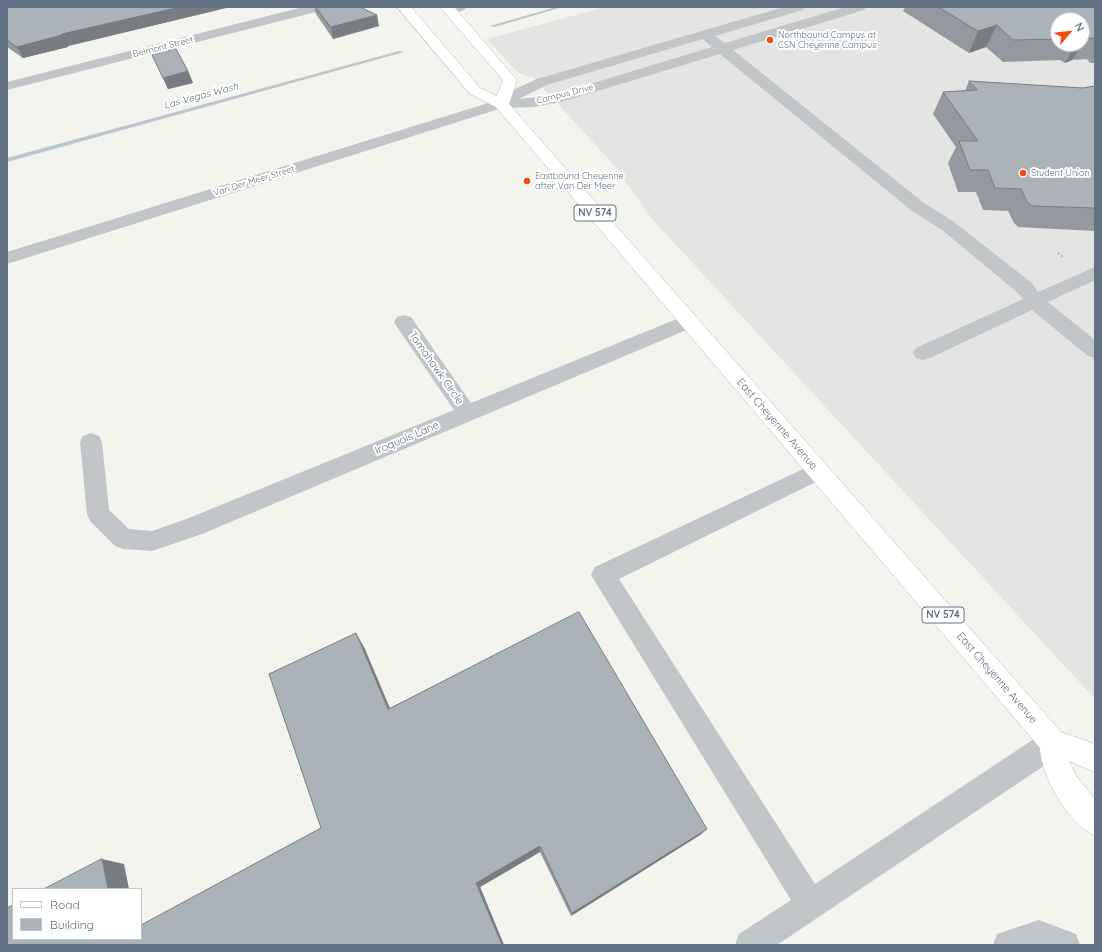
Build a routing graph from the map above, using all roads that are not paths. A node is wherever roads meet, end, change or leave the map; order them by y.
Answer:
1 (319, 7) edge
2 (404, 7) edge
3 (798, 7) edge
4 (859, 7) edge
5 (452, 8) edge
6 (270, 13) edge
7 (705, 34) junction
8 (691, 38) junction
9 (715, 50) junction
10 (7, 86) edge
11 (501, 104) junction
12 (7, 258) edge
13 (1095, 273) edge
14 (1034, 301) junction
15 (689, 321) junction
16 (404, 322) dead end
17 (1095, 351) edge
18 (923, 353) dead end
19 (468, 413) junction
20 (91, 442) dead end
21 (818, 471) junction
22 (1053, 743) junction
23 (1095, 758) edge
24 (1095, 821) edge
25 (811, 904) junction
26 (1052, 940) edge
27 (750, 945) edge
28 (1008, 945) edge

1 - 6 street, Belmont Street
2 - 11 main road, East Cheyenne Avenue / NV 574
3 - 7 street, Campus Drive
4 - 9 street, Campus Drive
5 - 11 main road
6 - 10 street, Belmont Street
7 - 8 street, Campus Drive
7 - 9 street
8 - 9 street
8 - 11 street, Campus Drive
9 - 11 street, Campus Drive
9 - 14 street
11 - 12 street, Van Der Meer Street
11 - 15 main road, East Cheyenne Avenue / NV 574
13 - 14 street
14 - 17 street
14 - 18 street
15 - 19 street, Iroquois Lane
15 - 21 main road, East Cheyenne Avenue / NV 574
16 - 19 street, Tomahawk Circle
19 - 20 street, Iroquois Lane
21 - 22 main road, East Cheyenne Avenue / NV 574
21 - 25 street
22 - 23 main road
22 - 24 main road
22 - 25 street
25 - 27 street
26 - 28 street

